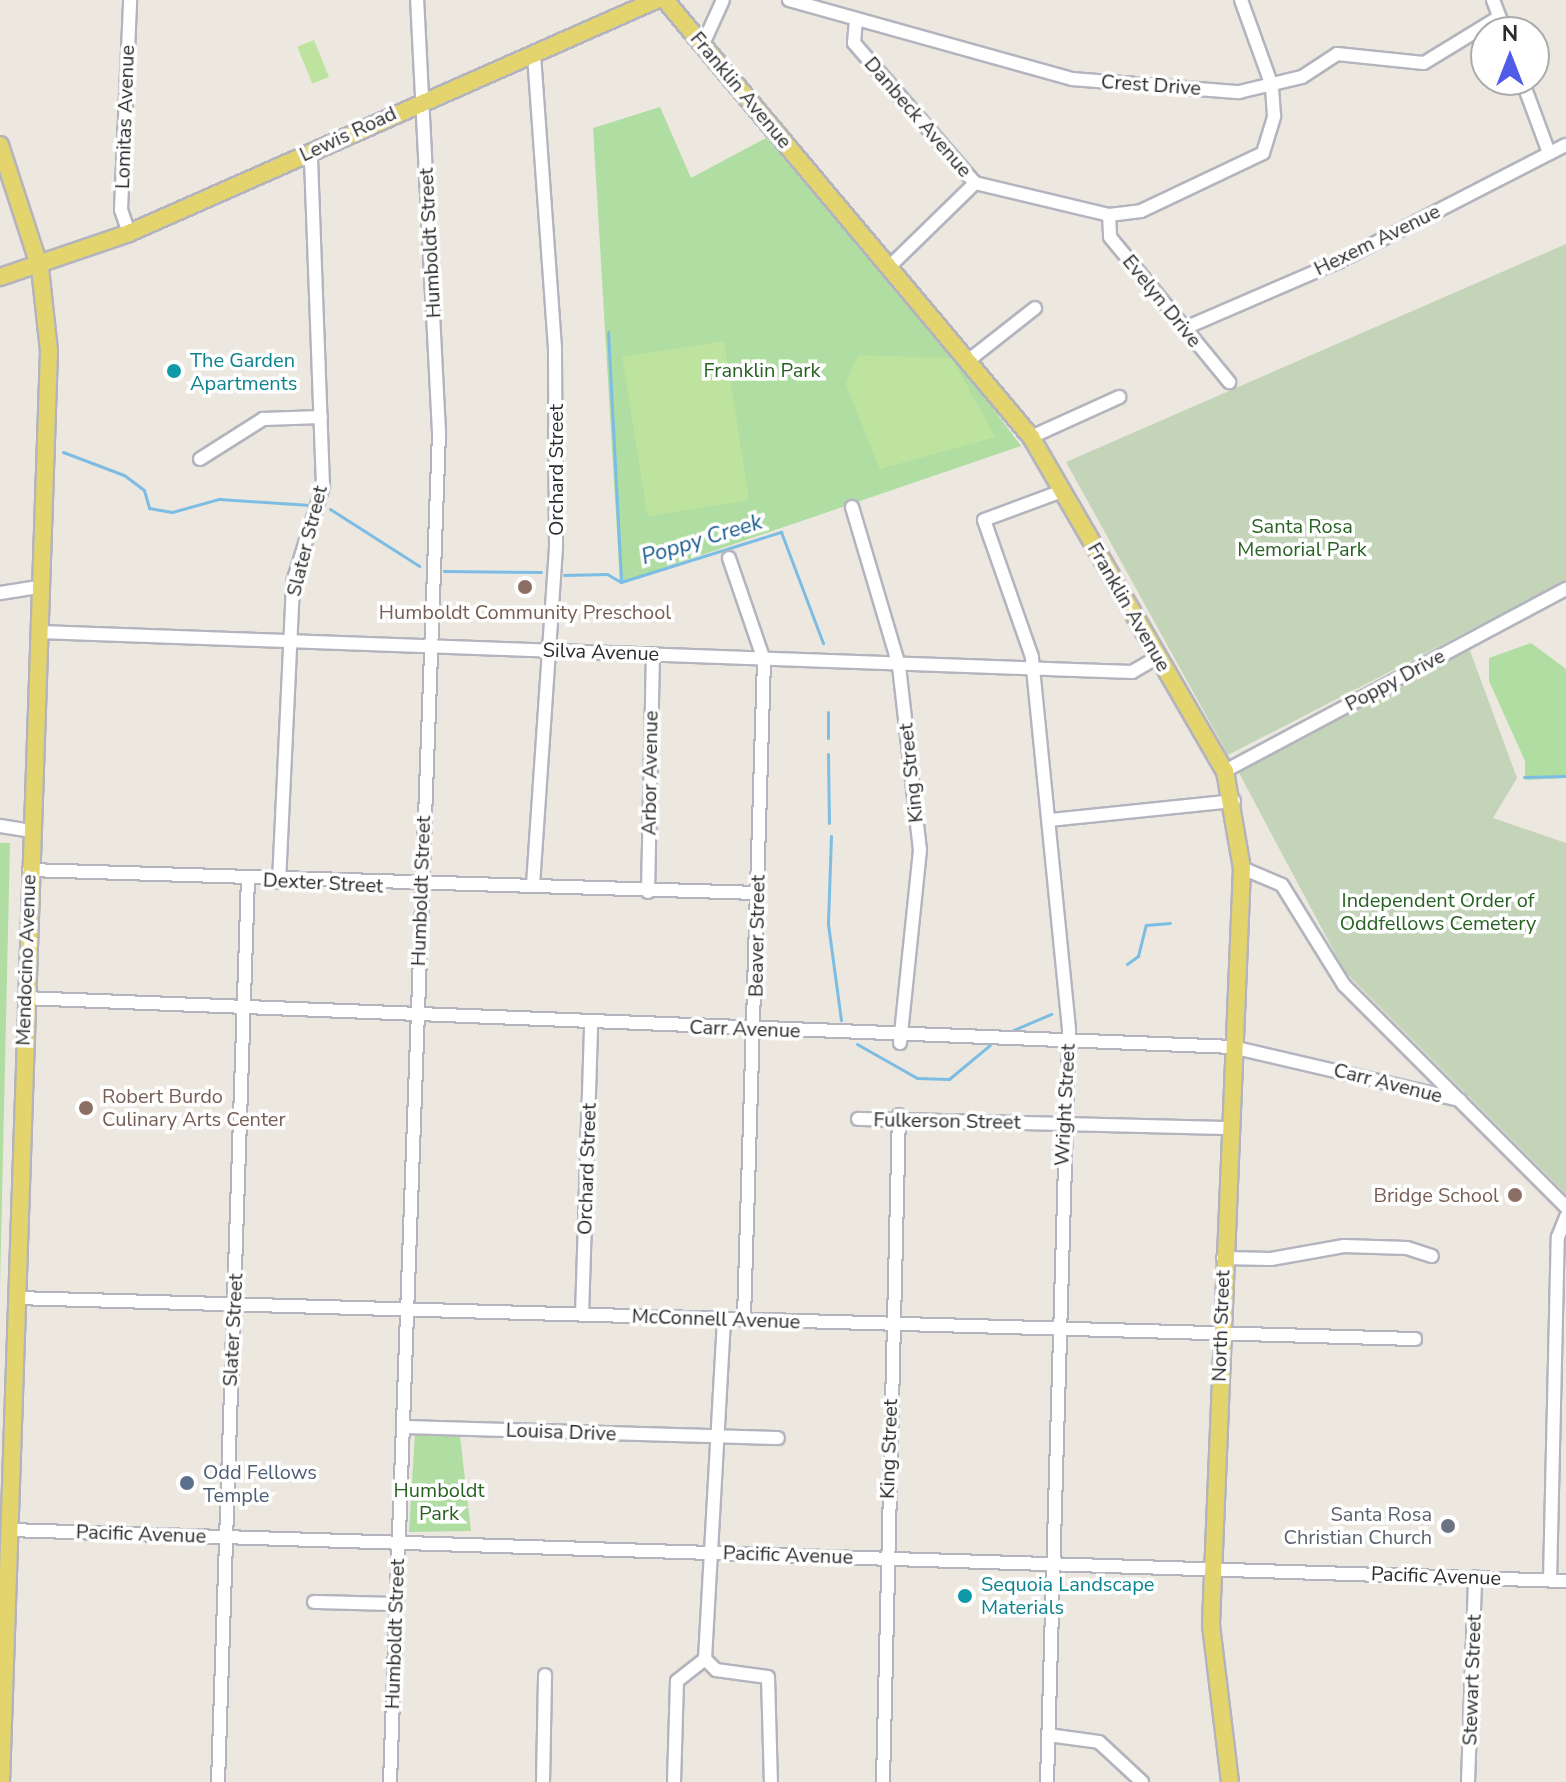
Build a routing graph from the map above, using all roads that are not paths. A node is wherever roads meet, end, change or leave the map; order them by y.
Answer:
1 (130, 0) edge
2 (417, 0) edge
3 (656, 0) edge
4 (665, 0) edge
5 (723, 0) edge
6 (789, 0) edge
7 (1241, 0) edge
8 (856, 20) junction
9 (1470, 35) edge
10 (703, 44) junction
11 (534, 54) junction
12 (1272, 86) junction
13 (1528, 96) edge
14 (422, 100) junction
15 (0, 145) edge
16 (1566, 145) edge
17 (311, 151) junction
18 (1549, 153) junction
19 (975, 183) junction
20 (1109, 215) junction
21 (129, 233) junction
22 (890, 266) junction
23 (40, 268) junction
24 (0, 277) edge
25 (1035, 308) dead end
26 (1185, 328) junction
27 (969, 360) junction
28 (1229, 382) dead end
29 (1119, 397) dead end
30 (321, 417) junction
31 (1031, 437) junction
32 (200, 459) dead end
33 (1062, 491) junction
34 (852, 507) dead end
35 (729, 558) dead end
36 (39, 587) junction
37 (1566, 589) edge
38 (0, 593) edge
39 (40, 632) junction
40 (289, 637) junction
41 (432, 645) junction
42 (544, 651) junction
43 (653, 654) junction
44 (1158, 657) junction
45 (764, 660) junction
46 (899, 666) junction
47 (1032, 669) junction
48 (1225, 771) junction
49 (1234, 801) junction
50 (1050, 820) junction
51 (0, 828) edge
52 (30, 831) junction
53 (1242, 868) junction
54 (29, 870) junction
55 (248, 879) junction
56 (279, 882) junction
57 (533, 885) junction
58 (421, 887) junction
59 (648, 892) junction
60 (758, 893) junction
61 (24, 998) junction
62 (243, 1007) junction
63 (416, 1013) junction
64 (591, 1024) junction
65 (756, 1030) junction
66 (901, 1037) junction
67 (1069, 1039) junction
68 (1232, 1047) junction
69 (1460, 1100) junction
70 (899, 1118) junction
71 (858, 1119) dead end
72 (1062, 1124) junction
73 (1228, 1128) junction
74 (1566, 1207) edge
75 (1566, 1217) edge
76 (1432, 1256) dead end
77 (1223, 1258) junction
78 (16, 1298) junction
79 (234, 1305) junction
80 (406, 1310) junction
81 (582, 1315) junction
82 (724, 1319) junction
83 (744, 1320) junction
84 (894, 1324) junction
85 (1057, 1329) junction
86 (1222, 1335) junction
87 (1415, 1339) dead end
88 (403, 1427) junction
89 (719, 1436) junction
90 (778, 1438) dead end
91 (10, 1530) junction
92 (223, 1537) junction
93 (397, 1541) junction
94 (715, 1553) junction
95 (886, 1558) junction
96 (1049, 1563) junction
97 (1212, 1568) junction
98 (1475, 1577) junction
99 (1550, 1580) junction
100 (1566, 1581) edge
101 (314, 1602) dead end
102 (396, 1604) junction
103 (705, 1659) junction
104 (545, 1675) dead end
105 (1048, 1735) junction
106 (1, 1782) edge
107 (218, 1782) edge
108 (390, 1782) edge
109 (543, 1782) edge
110 (674, 1782) edge
111 (771, 1782) edge
112 (883, 1782) edge
113 (1047, 1782) edge
114 (1142, 1782) edge
115 (1230, 1782) edge
116 (1468, 1782) edge

1 - 21 street, Lomitas Avenue
2 - 14 street, Humboldt Street
3 - 11 main road, Lewis Road
4 - 10 main road, Franklin Avenue
5 - 10 street
6 - 8 street, Crest Drive
7 - 12 street, Danbeck Avenue
8 - 12 street, Crest Drive
8 - 19 street, Danbeck Avenue
9 - 12 street, Crest Drive
10 - 22 main road, Franklin Avenue
11 - 14 main road, Lewis Road
11 - 42 street, Orchard Street
12 - 20 street, Danbeck Avenue
13 - 18 street
14 - 17 main road, Lewis Road
14 - 41 street, Humboldt Street
15 - 23 main road, Mendocino Avenue
16 - 18 street, Hexem Avenue
17 - 21 main road, Lewis Road
17 - 30 street, Slater Street
18 - 26 street, Hexem Avenue
19 - 20 street, Danbeck Avenue
19 - 22 street
20 - 26 street, Evelyn Drive
21 - 23 main road, Lewis Road
22 - 27 main road, Franklin Avenue
23 - 24 main road, Lewis Road
23 - 36 main road, Mendocino Avenue
25 - 27 street
26 - 28 street, Evelyn Drive
27 - 31 main road, Franklin Avenue
29 - 31 street
30 - 32 street
30 - 40 street, Slater Street
31 - 33 main road, Franklin Avenue
33 - 44 main road, Franklin Avenue
33 - 47 street, Wright Street
34 - 46 street, King Street
35 - 45 street, Beaver Street
36 - 38 street
36 - 39 main road, Mendocino Avenue
37 - 48 street, Poppy Drive
39 - 40 street, Silva Avenue
39 - 52 main road, Mendocino Avenue
40 - 41 street, Silva Avenue
40 - 56 street, Slater Street
41 - 42 street, Silva Avenue
41 - 58 street, Humboldt Street
42 - 43 street, Silva Avenue
42 - 57 street, Orchard Street
43 - 45 street, Silva Avenue
43 - 59 street, Arbor Avenue
44 - 47 street, Silva Avenue
44 - 48 main road, Franklin Avenue
45 - 46 street, Silva Avenue
45 - 60 street, Beaver Street
46 - 47 street, Silva Avenue
46 - 66 street, King Street
47 - 50 street, Wright Street
48 - 49 main road, Franklin Avenue
49 - 50 street
49 - 53 main road, Franklin Avenue
50 - 67 street, Wright Street
51 - 52 street
52 - 54 main road, Mendocino Avenue
53 - 68 main road, North Street
53 - 69 street
54 - 55 street, Dexter Street
54 - 61 main road, Mendocino Avenue
55 - 56 street, Dexter Street
55 - 62 street, Slater Street
56 - 58 street, Dexter Street
57 - 58 street, Dexter Street
57 - 59 street, Dexter Street
58 - 63 street, Humboldt Street
59 - 60 street, Dexter Street
60 - 65 street, Beaver Street
61 - 62 street, Carr Avenue
61 - 78 main road, Mendocino Avenue
62 - 63 street, Carr Avenue
62 - 79 street, Slater Street
63 - 64 street, Carr Avenue
63 - 80 street, Humboldt Street
64 - 65 street, Carr Avenue
64 - 81 street, Orchard Street
65 - 66 street, Carr Avenue
65 - 83 street, Beaver Street
66 - 67 street, Carr Avenue
67 - 68 street, Carr Avenue
67 - 72 street, Wright Street
68 - 69 street, Carr Avenue
68 - 73 main road, North Street
69 - 74 street
70 - 71 street, Fulkerson Street
70 - 72 street, Fulkerson Street
70 - 84 street, King Street
72 - 73 street, Fulkerson Street
72 - 85 street, Wright Street
73 - 77 main road, North Street
75 - 99 street
76 - 77 street
77 - 86 main road, North Street
78 - 79 street, McConnell Avenue
78 - 91 main road, Mendocino Avenue
79 - 80 street, McConnell Avenue
79 - 92 street, Slater Street
80 - 81 street, McConnell Avenue
80 - 88 street, Humboldt Street
81 - 82 street, McConnell Avenue
82 - 83 street, McConnell Avenue
82 - 89 street
83 - 84 street, McConnell Avenue
84 - 85 street, McConnell Avenue
84 - 95 street, King Street
85 - 86 street, McConnell Avenue
85 - 96 street, Wright Street
86 - 87 street, McConnell Avenue
86 - 97 main road, North Street
88 - 89 street, Louisa Drive
88 - 93 street, Humboldt Street
89 - 90 street, Louisa Drive
89 - 94 street
91 - 92 street, Pacific Avenue
91 - 106 main road, Mendocino Avenue
92 - 93 street, Pacific Avenue
92 - 107 street, Slater Street
93 - 94 street, Pacific Avenue
93 - 102 street, Humboldt Street
94 - 95 street, Pacific Avenue
94 - 103 street
95 - 96 street, Pacific Avenue
95 - 112 street, King Street
96 - 97 street, Pacific Avenue
96 - 105 street, Wright Street
97 - 98 street, Pacific Avenue
97 - 115 main road, North Street
98 - 99 street, Pacific Avenue
98 - 116 street, Stewart Street
99 - 100 street, Pacific Avenue
101 - 102 street
102 - 108 street, Humboldt Street
103 - 110 street
103 - 111 street
104 - 109 street
105 - 113 street, Wright Street
105 - 114 street

